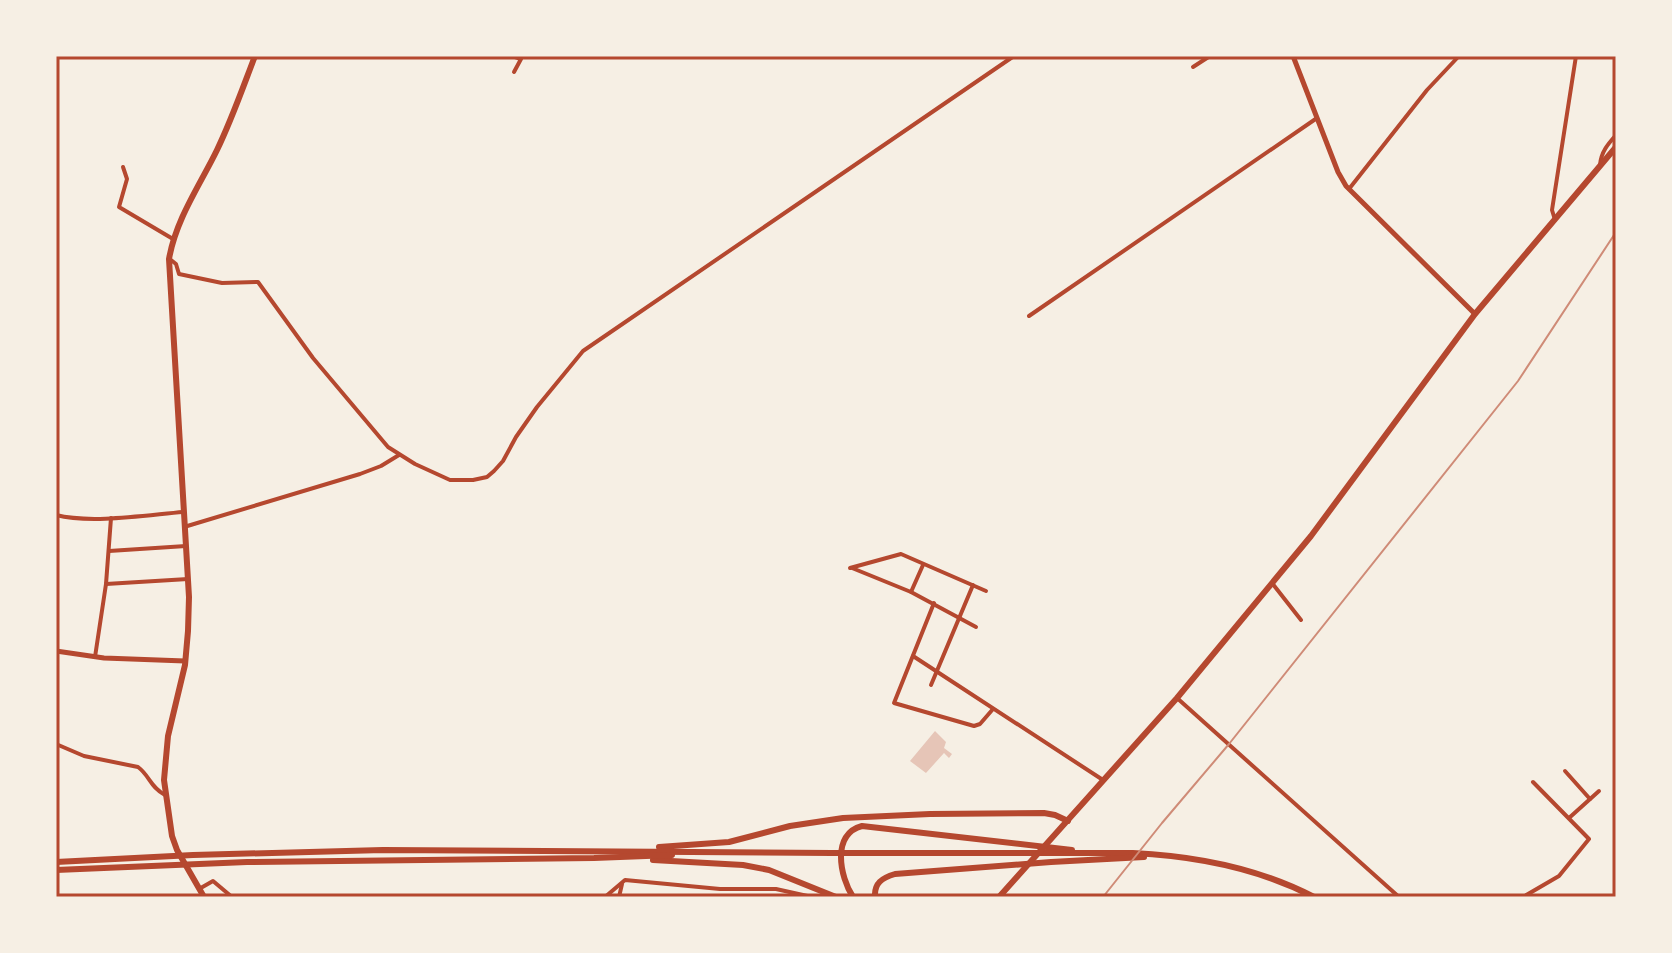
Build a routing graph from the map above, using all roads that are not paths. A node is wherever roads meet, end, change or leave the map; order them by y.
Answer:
1 (255, 56) edge
2 (512, 56) edge
3 (1014, 56) edge
4 (1210, 56) edge
5 (1293, 56) edge
6 (1459, 56) edge
7 (1576, 56) edge
8 (1193, 67) dead end
9 (514, 72) dead end
10 (1317, 118) junction
11 (1616, 135) edge
12 (1615, 147) edge
13 (123, 167) dead end
14 (1600, 167) junction
15 (1349, 189) junction
16 (1555, 220) junction
17 (173, 239) junction
18 (169, 259) junction
19 (1475, 314) junction
20 (1029, 316) dead end
21 (399, 455) junction
22 (183, 512) junction
23 (56, 515) edge
24 (111, 518) junction
25 (184, 527) junction
26 (186, 546) junction
27 (109, 551) junction
28 (923, 564) junction
29 (188, 579) junction
30 (1272, 583) junction
31 (106, 584) junction
32 (973, 585) junction
33 (986, 591) dead end
34 (911, 592) junction
35 (934, 603) junction
36 (960, 618) junction
37 (1301, 620) dead end
38 (976, 627) dead end
39 (56, 651) edge
40 (913, 656) junction
41 (95, 657) junction
42 (185, 661) junction
43 (938, 672) junction
44 (931, 685) dead end
45 (1177, 698) junction
46 (993, 709) junction
47 (56, 744) edge
48 (1565, 771) dead end
49 (1103, 780) junction
50 (1533, 782) dead end
51 (1599, 791) dead end
52 (165, 795) junction
53 (1590, 799) junction
54 (1569, 818) junction
55 (1068, 821) junction
56 (1091, 853) junction
57 (629, 854) junction
58 (1179, 857) junction
59 (56, 862) edge
60 (56, 870) edge
61 (622, 883) junction
62 (199, 889) junction
63 (204, 897) edge
64 (232, 897) edge
65 (605, 897) edge
66 (619, 897) edge
67 (812, 897) edge
68 (836, 897) edge
69 (853, 897) edge
70 (875, 897) edge
71 (999, 897) edge
72 (1314, 897) edge
73 (1399, 897) edge
74 (1523, 897) edge

1 - 17 main road
2 - 9 street
3 - 21 street
4 - 8 street
5 - 10 street
6 - 15 street
7 - 16 street
10 - 15 street
10 - 20 street
11 - 14 street
12 - 14 main road
13 - 17 street
14 - 16 main road
15 - 19 street
16 - 19 main road
17 - 18 main road
18 - 21 street
18 - 22 main road
19 - 30 main road
21 - 25 street
22 - 24 street
22 - 25 main road
23 - 24 street
24 - 27 street
25 - 26 main road
26 - 27 street
26 - 29 main road
27 - 31 street
28 - 32 street
28 - 34 street
28 - 34 street
29 - 31 street
29 - 42 main road
30 - 37 street
30 - 45 main road
31 - 41 street
32 - 33 street
32 - 36 street
34 - 35 street
35 - 36 street
35 - 40 street
36 - 38 street
36 - 43 street
39 - 41 street
40 - 43 street
40 - 46 street
41 - 42 street
42 - 52 main road
43 - 44 street
43 - 46 street
45 - 49 main road
45 - 73 street
46 - 49 street
47 - 52 street
48 - 53 street
49 - 55 main road
50 - 54 street
51 - 53 street
52 - 62 main road
53 - 54 street
54 - 74 street
55 - 57 main road
55 - 71 main road
56 - 57 main road
56 - 58 main road
56 - 69 main road
57 - 59 main road
57 - 60 main road
57 - 68 main road
58 - 70 main road
58 - 72 main road
61 - 65 street
61 - 66 street
61 - 67 street
62 - 63 main road
62 - 64 street

